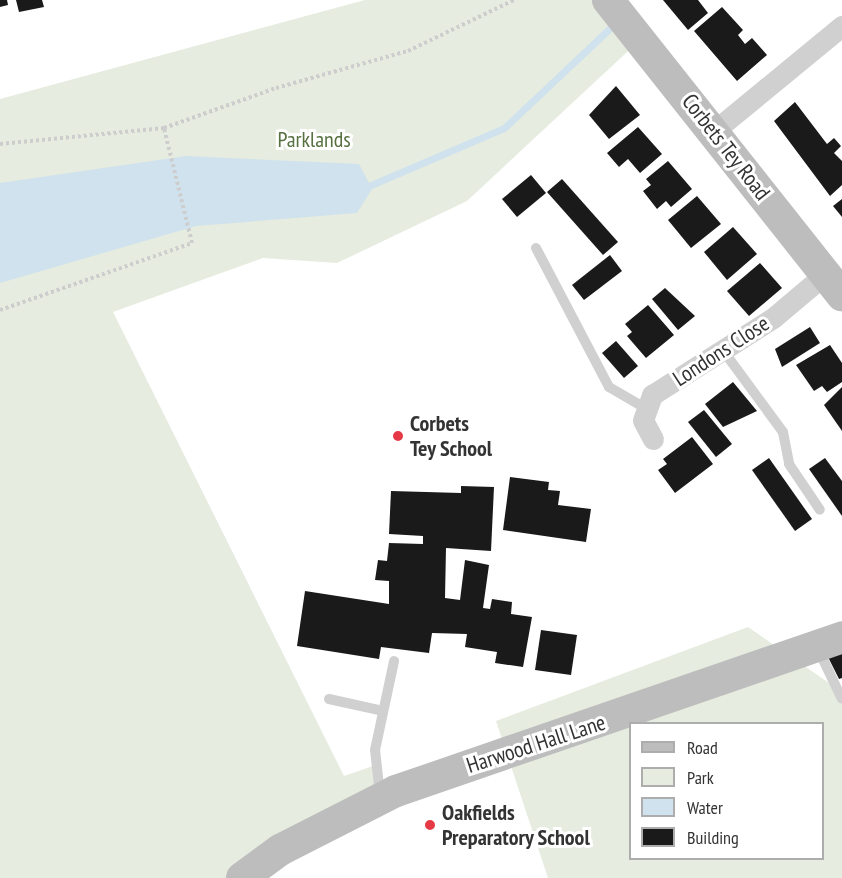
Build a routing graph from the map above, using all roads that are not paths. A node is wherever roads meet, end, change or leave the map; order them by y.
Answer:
1 (608, 0) edge
2 (842, 26) edge
3 (714, 131) junction
4 (536, 248) dead end
5 (834, 284) edge
6 (722, 350) junction
7 (647, 408) junction
8 (653, 439) dead end
9 (820, 510) dead end
10 (830, 643) edge
11 (394, 661) dead end
12 (329, 699) dead end
13 (842, 699) edge
14 (383, 711) junction
15 (381, 799) junction
16 (242, 878) edge

1 - 3 street, Corbets Tey Road
2 - 3 street
3 - 5 street, Corbets Tey Road
4 - 7 lane
5 - 6 street, Londons Close
6 - 7 street, Londons Close
6 - 9 lane
7 - 8 street
10 - 13 lane
10 - 15 street, Harwood Hall Lane
11 - 14 lane
12 - 14 lane
14 - 15 lane
15 - 16 street, Harwood Hall Lane

